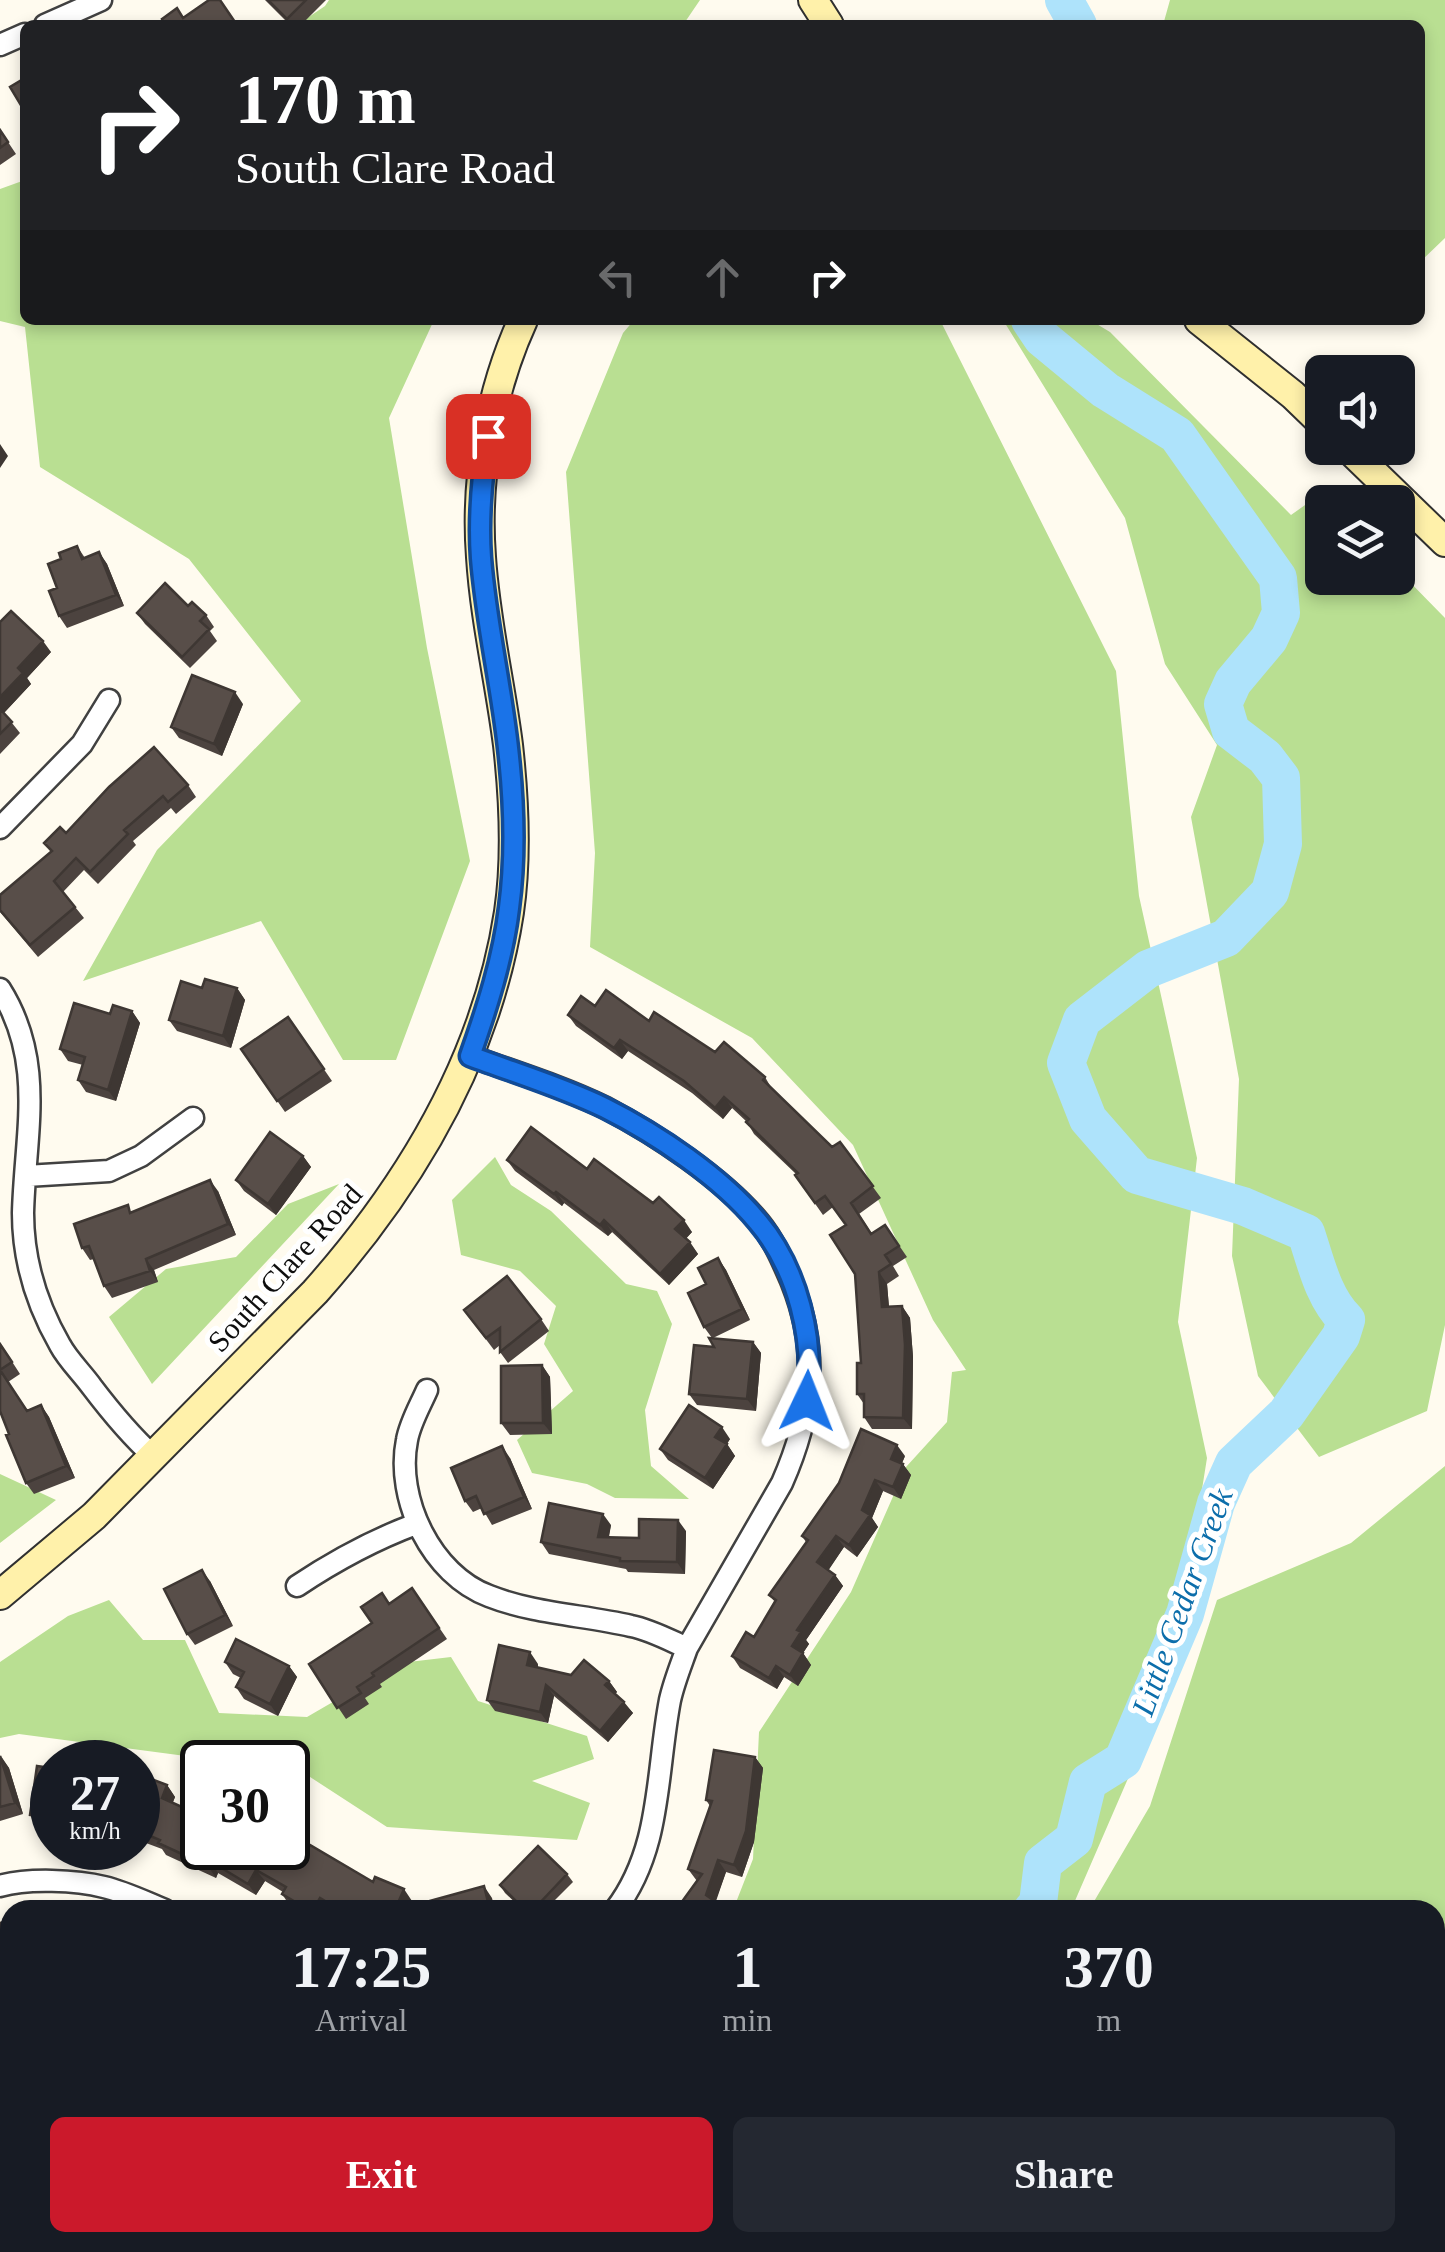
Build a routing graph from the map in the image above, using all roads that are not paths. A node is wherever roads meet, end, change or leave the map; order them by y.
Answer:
1 (101, 0) edge
2 (57, 20) edge
3 (521, 325) edge
4 (1204, 325) edge
5 (1305, 406) edge
6 (1366, 465) edge
7 (1445, 542) edge
8 (109, 700) dead end
9 (0, 828) edge
10 (0, 989) edge
11 (470, 1056) junction
12 (193, 1118) dead end
13 (26, 1176) junction
14 (426, 1390) dead end
15 (153, 1456) junction
16 (416, 1524) junction
17 (297, 1586) dead end
18 (0, 1596) edge
19 (688, 1648) junction
20 (0, 1886) edge
21 (139, 1900) edge
22 (621, 1900) edge

1 - 2 street
3 - 11 street, South Clare Road
4 - 5 street
6 - 7 street
8 - 9 street
10 - 13 street
11 - 15 street, South Clare Road
11 - 19 street
12 - 13 street
13 - 15 street
14 - 16 street
15 - 18 street, South Clare Road
16 - 17 street
16 - 19 street
19 - 22 street
20 - 21 street

